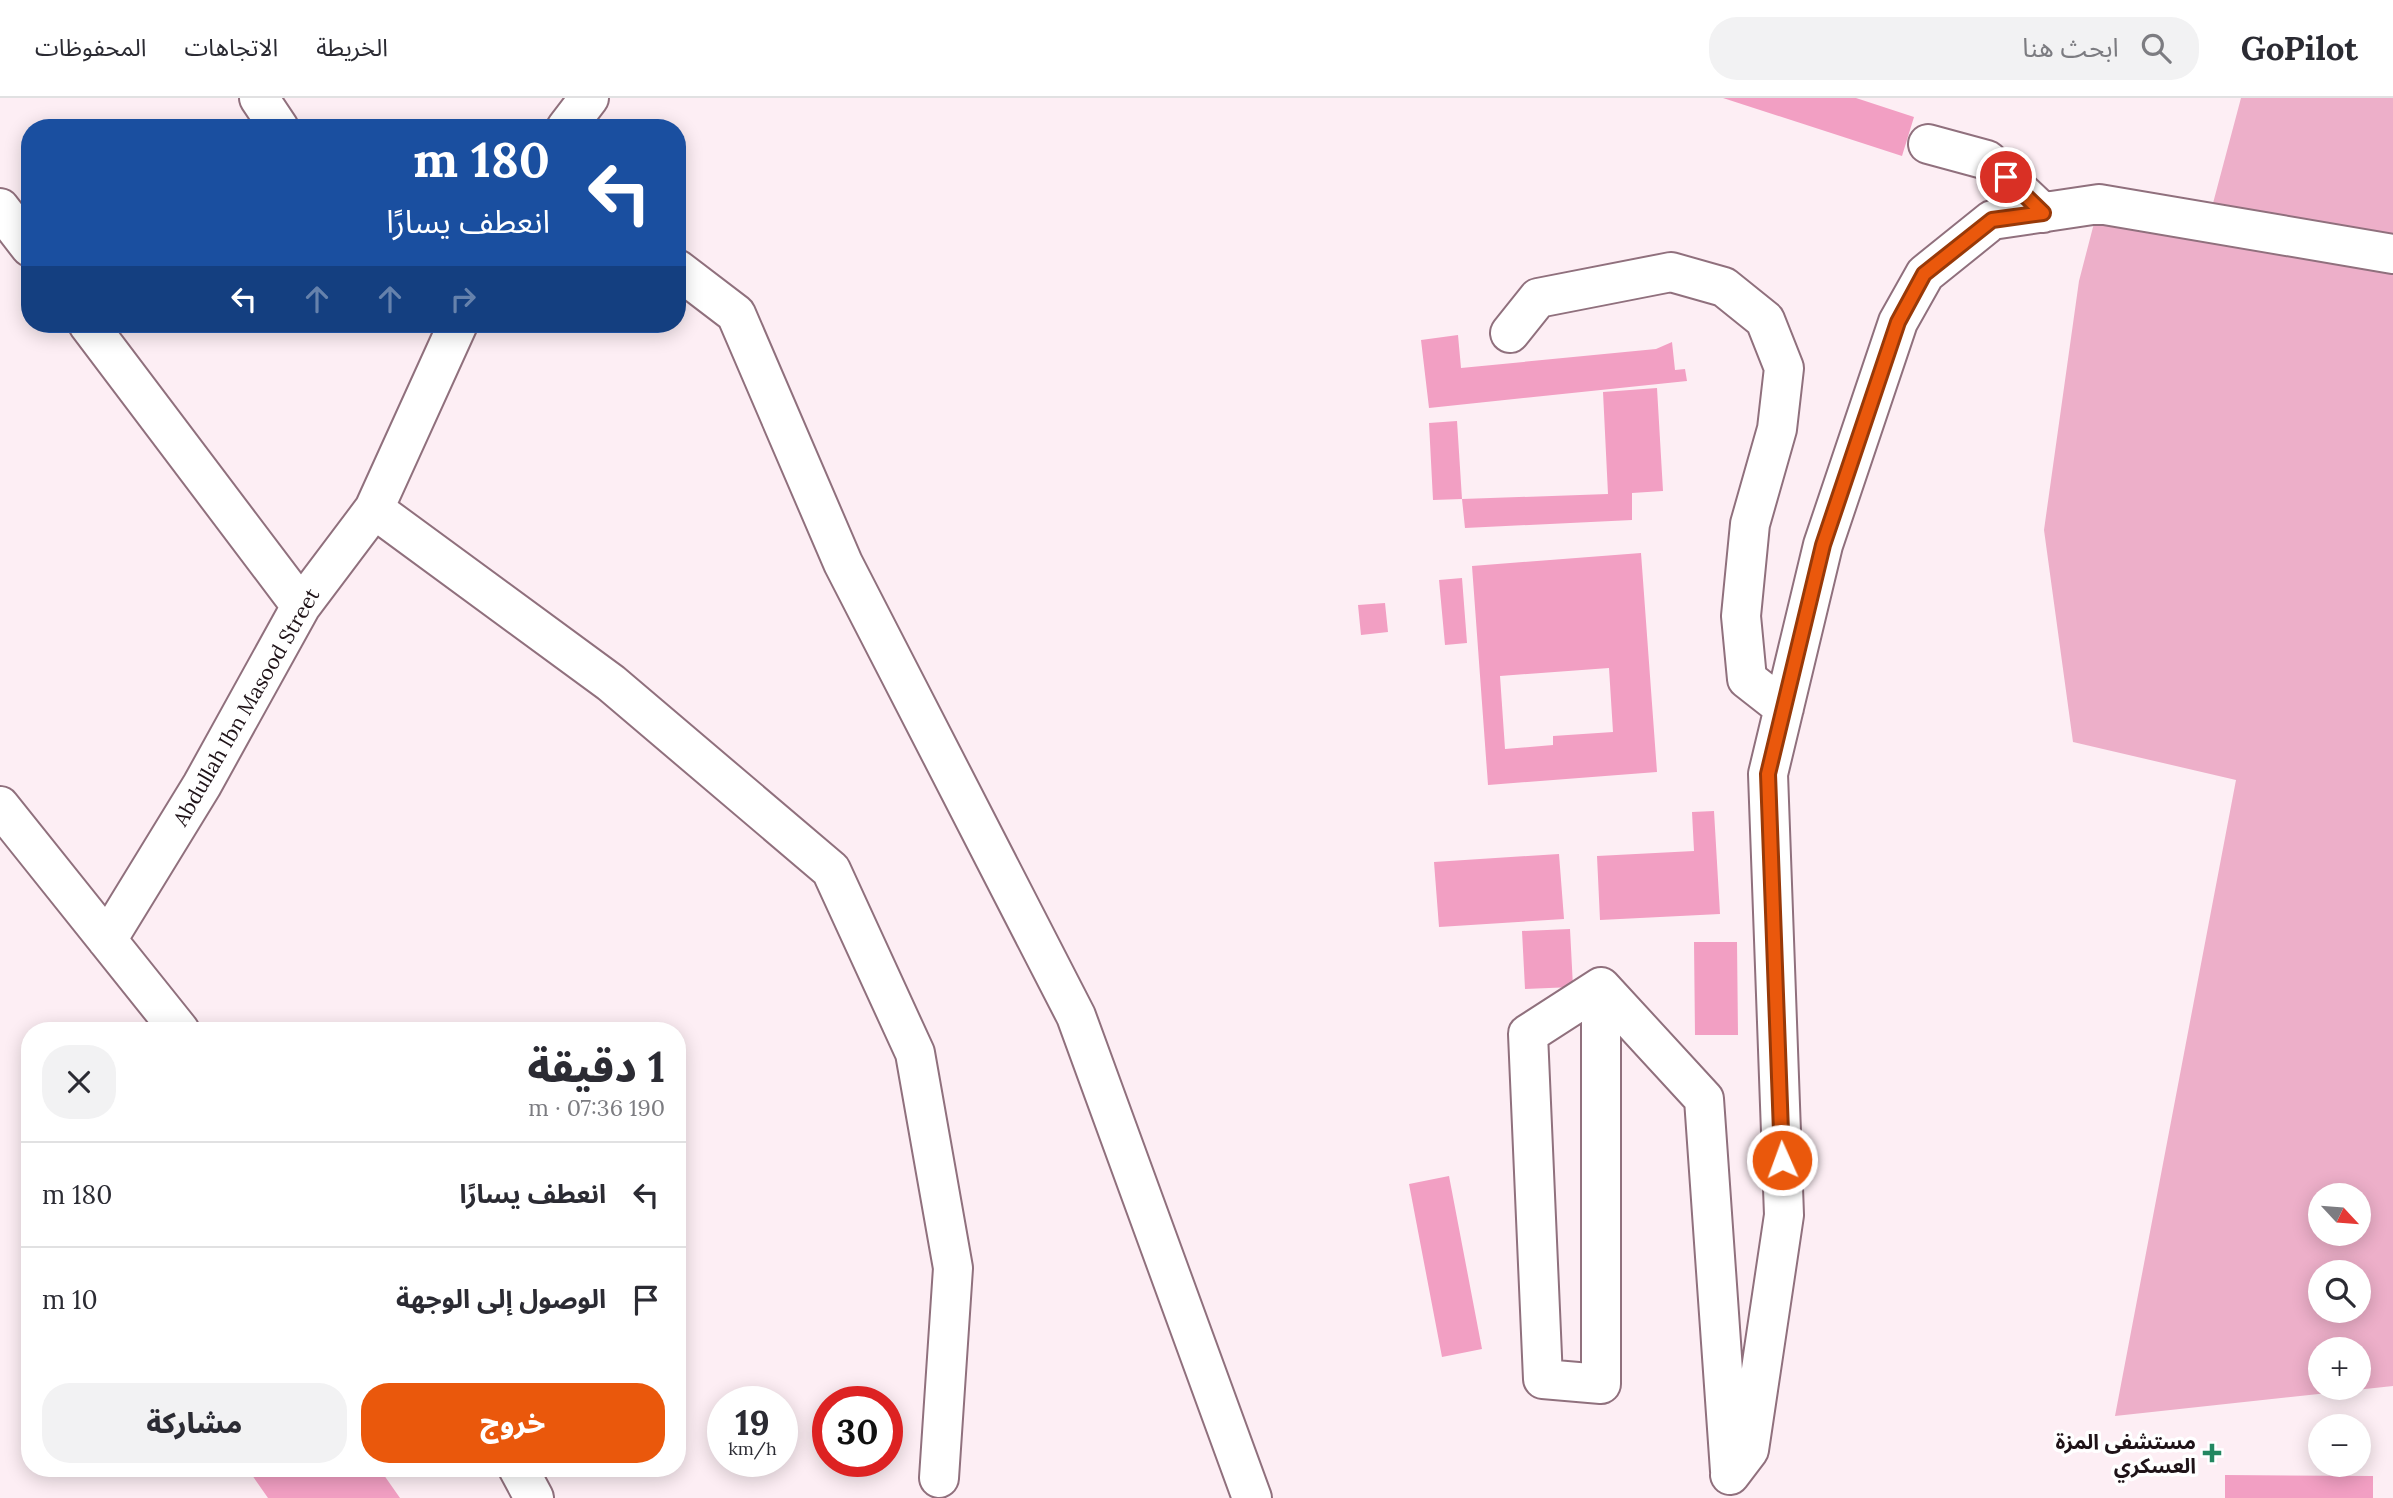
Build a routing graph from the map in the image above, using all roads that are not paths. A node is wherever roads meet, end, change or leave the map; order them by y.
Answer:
1 (259, 98) edge
2 (589, 98) edge
3 (273, 119) edge
4 (573, 119) edge
5 (1928, 144) dead end
6 (0, 208) edge
7 (2043, 213) junction
8 (21, 235) edge
9 (2392, 256) edge
10 (686, 276) edge
11 (95, 333) edge
12 (454, 333) edge
13 (1510, 333) dead end
14 (374, 509) junction
15 (301, 606) junction
16 (1784, 708) junction
17 (0, 806) edge
18 (107, 940) junction
19 (1601, 987) junction
20 (173, 1022) edge
21 (523, 1477) edge
22 (939, 1478) dead end
23 (1730, 1486) edge
24 (534, 1498) edge
25 (1252, 1498) edge

1 - 3 street
2 - 4 street
5 - 7 street
6 - 8 street
7 - 9 street
7 - 16 street
10 - 25 street
11 - 15 street
12 - 14 street, Abdullah Ibn Masood Street
13 - 16 street
14 - 15 street, Abdullah Ibn Masood Street
14 - 22 street
15 - 18 street, Abdullah Ibn Masood Street
16 - 23 street
17 - 18 street
18 - 20 street
19 - 19 street
19 - 23 street
21 - 24 street

